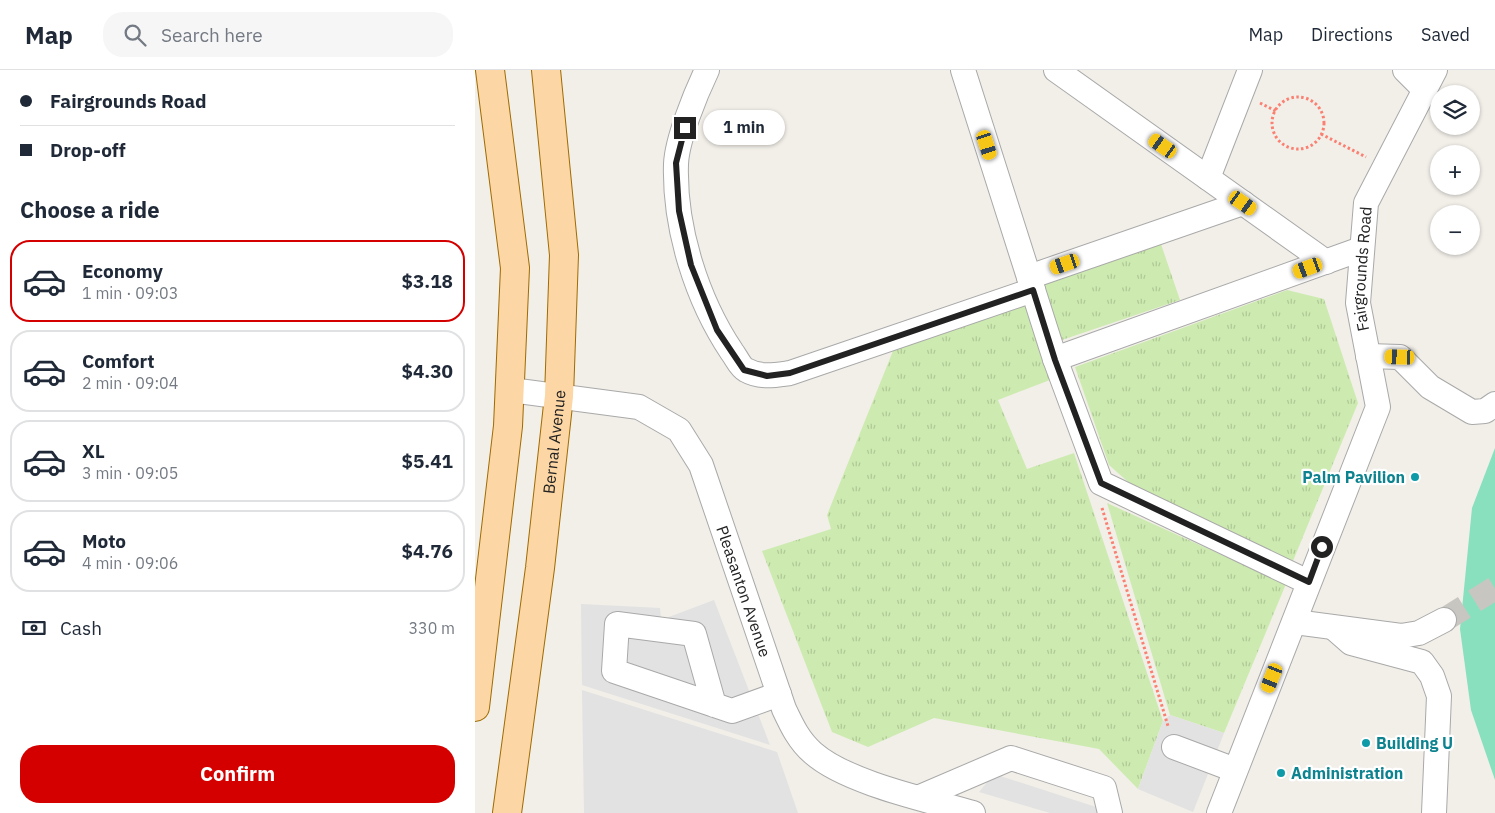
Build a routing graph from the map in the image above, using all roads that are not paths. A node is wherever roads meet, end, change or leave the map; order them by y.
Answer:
1 (490, 70) edge
2 (546, 70) edge
3 (707, 70) edge
4 (963, 70) edge
5 (1056, 70) edge
6 (1250, 70) edge
7 (1405, 70) edge
8 (1430, 80) edge
9 (1208, 178) junction
10 (1243, 203) junction
11 (1361, 249) junction
12 (1326, 262) junction
13 (1031, 283) junction
14 (1368, 356) junction
15 (1055, 360) junction
16 (511, 390) junction
17 (559, 396) junction
18 (1495, 404) edge
19 (1309, 582) junction
20 (1444, 620) tunnel mouth
21 (1295, 622) junction
22 (1335, 629) junction
23 (779, 694) junction
24 (714, 705) junction
25 (475, 707) edge
26 (1174, 747) road end
27 (1235, 770) junction
28 (920, 797) junction
29 (507, 813) edge
30 (973, 813) edge
31 (1110, 813) edge
32 (1219, 813) edge
33 (1433, 813) edge

1 - 16 main road
2 - 17 main road, Bernal Avenue
3 - 13 street
4 - 13 street
5 - 9 street
6 - 9 street
7 - 8 street
8 - 11 street, Fairgrounds Road
9 - 10 street
10 - 12 street
10 - 13 street
11 - 12 street
11 - 14 street, Fairgrounds Road
12 - 15 street
13 - 15 street
14 - 18 street
14 - 19 street, Fairgrounds Road
15 - 19 street
16 - 17 street, Pleasanton Avenue
16 - 25 main road
17 - 23 street, Pleasanton Avenue
17 - 29 main road, Bernal Avenue
19 - 21 street, Fairgrounds Road
20 - 22 street
21 - 22 street
21 - 27 street, Fairgrounds Road
22 - 33 street
23 - 24 street
23 - 28 street, Pleasanton Avenue
24 - 24 street
26 - 27 street
27 - 32 street, Fairgrounds Road
28 - 30 street, Pleasanton Avenue
28 - 31 street

